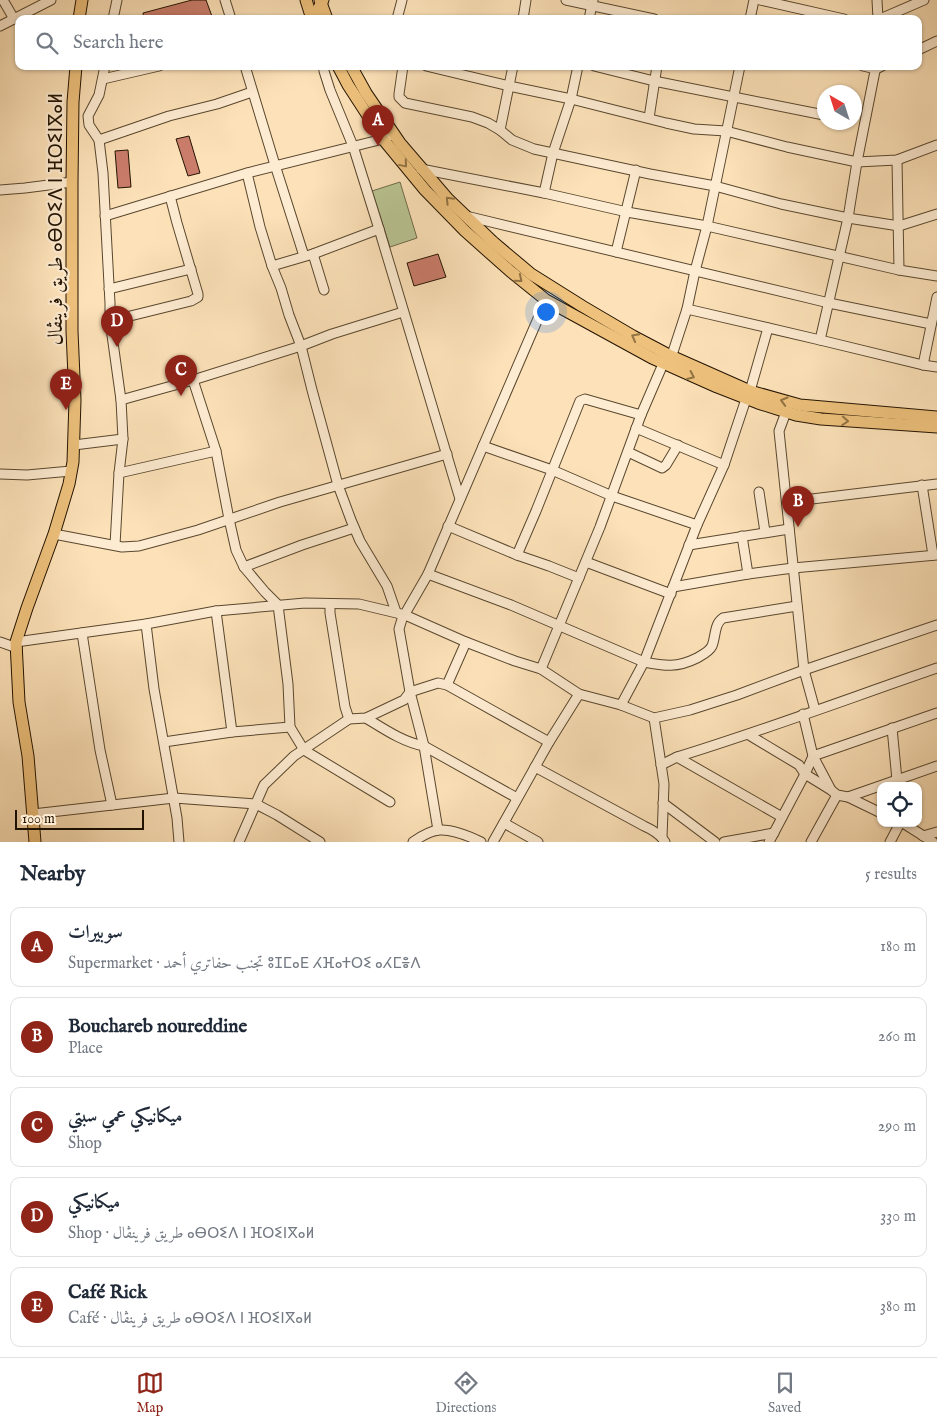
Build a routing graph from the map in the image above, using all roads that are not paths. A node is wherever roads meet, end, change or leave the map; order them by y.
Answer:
1 (3, 0) edge
2 (51, 0) edge
3 (82, 0) edge
4 (117, 0) edge
5 (225, 0) edge
6 (306, 0) edge
7 (402, 0) edge
8 (526, 0) edge
9 (566, 0) edge
10 (754, 0) edge
11 (760, 0) edge
12 (877, 0) edge
13 (924, 0) edge
14 (322, 1) edge
15 (592, 3) edge
16 (22, 15) edge
17 (80, 15) edge
18 (114, 15) edge
19 (230, 15) edge
20 (312, 15) edge
21 (315, 15) edge
22 (326, 15) edge
23 (399, 15) edge
24 (524, 15) edge
25 (638, 15) edge
26 (751, 15) edge
27 (826, 15) edge
28 (879, 15) edge
29 (888, 15) edge
30 (14, 19) joint
31 (0, 26) edge
32 (937, 41) edge
33 (922, 48) edge
34 (76, 70) edge
35 (104, 70) edge
36 (142, 70) edge
37 (246, 70) edge
38 (324, 70) edge
39 (340, 70) edge
40 (353, 70) edge
41 (402, 70) edge
42 (443, 70) edge
43 (512, 70) edge
44 (577, 70) edge
45 (610, 70) edge
46 (656, 70) edge
47 (739, 70) edge
48 (877, 70) edge
49 (103, 79) junction
50 (654, 81) junction
51 (509, 86) junction
52 (252, 92) junction
53 (733, 96) junction
54 (571, 99) junction
55 (817, 114) edge
56 (649, 118) junction
57 (862, 123) edge
58 (865, 124) junction
59 (500, 130) junction
60 (726, 131) junction
61 (394, 134) junction
62 (383, 139) junction
63 (99, 140) junction
64 (937, 145) edge
65 (353, 146) junction
66 (553, 153) junction
67 (896, 160) junction
68 (856, 162) junction
69 (275, 165) junction
70 (421, 169) junction
71 (636, 170) junction
72 (247, 173) junction
73 (72, 182) junction
74 (715, 186) junction
75 (0, 190) edge
76 (544, 193) junction
77 (170, 196) junction
78 (627, 212) junction
79 (937, 214) edge
80 (105, 216) junction
81 (465, 216) junction
82 (848, 218) junction
83 (707, 226) junction
84 (899, 226) junction
85 (379, 230) junction
86 (616, 252) junction
87 (308, 255) junction
88 (840, 257) junction
89 (272, 266) junction
90 (191, 269) junction
91 (899, 270) junction
92 (694, 271) junction
93 (937, 276) edge
94 (109, 289) junction
95 (324, 290) dead end
96 (937, 297) edge
97 (546, 300) junction
98 (829, 303) junction
99 (686, 309) junction
100 (403, 312) junction
101 (110, 321) junction
102 (931, 324) junction
103 (768, 328) junction
104 (820, 340) junction
105 (301, 346) junction
106 (667, 362) junction
107 (923, 365) junction
108 (937, 367) edge
109 (193, 380) junction
110 (748, 395) junction
111 (121, 400) junction
112 (786, 412) junction
113 (640, 415) junction
114 (937, 417) edge
115 (937, 426) edge
116 (636, 428) junction
117 (123, 439) junction
118 (74, 445) junction
119 (678, 445) junction
120 (483, 446) junction
121 (216, 451) junction
122 (628, 452) junction
123 (447, 454) junction
124 (724, 465) junction
125 (552, 470) junction
126 (71, 471) junction
127 (120, 473) junction
128 (0, 474) edge
129 (937, 484) edge
130 (338, 485) junction
131 (922, 485) junction
132 (759, 492) dead end
133 (612, 496) junction
134 (460, 499) junction
135 (787, 502) junction
136 (229, 519) junction
137 (697, 525) junction
138 (448, 526) junction
139 (354, 528) junction
140 (789, 529) junction
141 (765, 532) junction
142 (54, 534) junction
143 (742, 536) junction
144 (115, 545) junction
145 (689, 545) junction
146 (517, 555) junction
147 (935, 555) edge
148 (586, 562) junction
149 (244, 567) junction
150 (793, 568) junction
151 (428, 574) junction
152 (748, 574) junction
153 (579, 578) junction
154 (672, 590) junction
155 (330, 604) junction
156 (278, 605) junction
157 (797, 606) junction
158 (216, 611) junction
159 (401, 614) junction
160 (146, 624) junction
161 (937, 624) edge
162 (559, 625) junction
163 (82, 633) junction
164 (0, 642) edge
165 (466, 642) junction
166 (17, 645) junction
167 (644, 662) junction
168 (541, 668) junction
169 (937, 668) edge
170 (804, 670) junction
171 (447, 685) junction
172 (410, 692) junction
173 (579, 694) junction
174 (621, 705) junction
175 (815, 710) junction
176 (937, 713) edge
177 (803, 714) junction
178 (366, 718) junction
179 (654, 718) junction
180 (348, 719) junction
181 (290, 727) junction
182 (892, 728) junction
183 (232, 732) junction
184 (748, 735) junction
185 (164, 742) junction
186 (549, 742) junction
187 (424, 746) junction
188 (304, 750) junction
189 (813, 756) junction
190 (677, 757) junction
191 (661, 765) junction
192 (937, 766) edge
193 (535, 767) junction
194 (806, 774) junction
195 (898, 782) edge
196 (900, 782) edge
197 (877, 789) edge
198 (834, 792) junction
199 (174, 798) junction
200 (517, 798) junction
201 (848, 798) junction
202 (390, 802) dead end
203 (663, 803) junction
204 (256, 804) junction
205 (112, 805) junction
206 (877, 811) edge
207 (33, 814) junction
208 (782, 817) junction
209 (504, 823) junction
210 (899, 827) edge
211 (438, 830) junction
212 (917, 830) edge
213 (937, 832) edge
214 (774, 833) junction
215 (663, 839) edge
216 (240, 841) edge
217 (35, 842) edge
218 (180, 842) edge
219 (320, 842) edge
220 (413, 842) edge
221 (481, 842) edge
222 (493, 842) edge
223 (538, 842) edge
224 (715, 842) edge
225 (724, 842) edge
226 (769, 842) edge
227 (811, 842) edge
228 (890, 842) edge
229 (933, 842) edge

1 - 30 street
2 - 16 street
3 - 17 main road
4 - 18 street
5 - 19 street
6 - 20 main road
7 - 23 street
8 - 24 street
9 - 15 street
10 - 26 street
11 - 27 street
12 - 28 street
13 - 29 street
14 - 21 main road
14 - 22 main road
15 - 25 street
30 - 31 street
32 - 33 street
34 - 73 main road, طريق فرينڨال ⴰⴱⵔⵉⴷ ⵏ ⴼⵔⵉⵏⴳⴰⵍ
35 - 49 street
36 - 49 street
37 - 52 street
38 - 65 street
39 - 62 main road
40 - 61 main road
41 - 59 street
42 - 51 street
43 - 51 street
44 - 54 street
45 - 50 street
46 - 50 street
47 - 53 street
48 - 58 street
49 - 63 street
50 - 53 street
50 - 56 street
51 - 54 street
51 - 59 street
52 - 63 street
52 - 69 street
53 - 55 street
53 - 60 street
54 - 56 street
54 - 66 street
56 - 60 street
57 - 58 street
58 - 68 street
59 - 66 street
60 - 68 street
60 - 74 street
61 - 62 street
61 - 70 main road
62 - 65 street
62 -> 97 main road
63 - 80 street
64 - 67 street
65 - 69 street
65 - 85 street
66 - 71 street
66 - 76 street
67 - 68 street
67 - 84 street
68 - 82 street
69 - 72 street
69 - 87 street
70 - 76 street
81 -> 70 main road
71 - 74 street
71 - 78 street
72 - 77 street
72 - 89 street
73 - 75 street
73 - 118 main road, طريق فرينڨال ⴰⴱⵔⵉⴷ ⵏ ⴼⵔⵉⵏⴳⴰⵍ
74 - 82 street
74 - 83 street
76 - 78 street
77 - 80 street
77 - 90 street
78 - 83 street
78 - 86 street
79 - 84 street
80 - 94 street
81 - 86 street
106 -> 81 main road
82 - 84 street
82 - 88 street
83 - 88 street
83 - 92 street
84 - 91 street
85 - 87 street
85 - 100 street
86 - 92 street
87 - 89 street
87 - 95 street
88 - 91 street
88 - 98 street
89 - 105 street
90 - 94 street
90 - 101 street
91 - 93 street
92 - 98 street
92 - 99 street
94 - 101 street
96 - 102 street
97 - 106 main road
97 - 120 street
98 - 102 street
98 - 104 street
99 - 103 street
99 - 106 street
100 - 105 street
100 - 123 street
101 - 111 street
102 - 107 street
103 - 104 street
103 - 110 street
104 - 107 street
105 - 109 street
105 - 130 street
106 - 110 main road
106 - 113 street
107 - 108 street
109 - 111 street
109 - 121 street
110 - 112 main road
114 -> 110 main road
110 - 124 street
111 - 117 street
112 -> 115 main road
112 - 135 street
113 - 116 street
113 - 125 street
116 - 119 street
116 - 122 street
117 - 118 street
117 - 127 street
118 - 126 main road, طريق فرينڨال ⴰⴱⵔⵉⴷ ⵏ ⴼⵔⵉⵏⴳⴰⵍ
119 - 122 street
119 - 124 street
120 - 125 street
120 - 134 street
121 - 127 street
121 - 136 street
122 - 133 street
123 - 130 street
123 - 134 street
124 - 137 street
125 - 133 street
125 - 146 street
126 - 128 street
126 - 142 main road, طريق فرينڨال ⴰⴱⵔⵉⴷ ⵏ ⴼⵔⵉⵏⴳⴰⵍ
127 - 144 street
129 - 131 street
130 - 136 street
130 - 139 street
131 - 135 street
131 - 147 street
132 - 141 street
133 - 137 street
133 - 148 street
134 - 138 street
135 - 140 street
136 - 144 street
136 - 149 street
137 - 145 street
138 - 146 street
138 - 151 street
139 - 149 street
139 - 159 street
140 - 141 street
140 - 150 street
141 - 143 street
142 - 144 street
142 - 166 main road, طريق فرينڨال ⴰⴱⵔⵉⴷ ⵏ ⴼⵔⵉⵏⴳⴰⵍ
143 - 145 street
143 - 152 street
145 - 154 street
146 - 153 street
147 - 150 street
148 - 153 street
148 - 154 street
149 - 156 street
150 - 152 street
150 - 157 street
151 - 159 street
151 - 162 street
152 - 154 street
153 - 162 street
154 - 167 street
155 - 156 street
155 - 159 street
155 - 180 street
156 - 158 street
156 - 181 street
157 - 167 street
157 - 170 street
158 - 160 street
158 - 183 street
159 - 165 street
159 - 172 street
160 - 163 street
160 - 185 street
161 - 170 street
162 - 167 street
162 - 168 street
163 - 166 street
163 - 205 street
164 - 166 street
165 - 168 street
165 - 171 street
166 - 207 main road, طريق فرينڨال ⴰⴱⵔⵉⴷ ⵏ ⴼⵔⵉⵏⴳⴰⵍ
167 - 174 street
168 - 173 street
169 - 175 street
170 - 175 street
170 - 179 street
171 - 172 street
171 - 186 street
172 - 178 street
172 - 187 street
173 - 174 street
173 - 186 street
174 - 179 street
175 - 177 street
176 - 182 street
177 - 184 street
177 - 189 street
178 - 180 street
178 - 187 street
179 - 191 street
180 - 188 street
181 - 183 street
181 - 188 street
182 - 189 street
182 - 195 street
183 - 185 street
184 - 190 street
184 - 194 street
185 - 199 street
186 - 193 street
187 - 200 street
187 - 211 street
188 - 202 street
188 - 204 street
189 - 194 street
189 - 198 street
190 - 191 street
190 - 208 street
191 - 203 street
192 - 196 street
193 - 200 street
193 - 215 street
194 - 198 street
194 - 208 street
197 - 201 street
198 - 201 street
198 - 227 street
199 - 204 street
199 - 205 street
199 - 218 street
200 - 209 street
201 - 206 street
203 - 215 street
203 - 224 street
204 - 216 street
204 - 219 street
205 - 207 street
207 - 217 main road, طريق فرينڨال ⴰⴱⵔⵉⴷ ⵏ ⴼⵔⵉⵏⴳⴰⵍ
208 - 214 street
209 - 222 street
209 - 223 street
210 - 228 street
211 - 220 street
211 - 221 street
212 - 213 street
212 - 229 street
214 - 225 street
214 - 226 street

